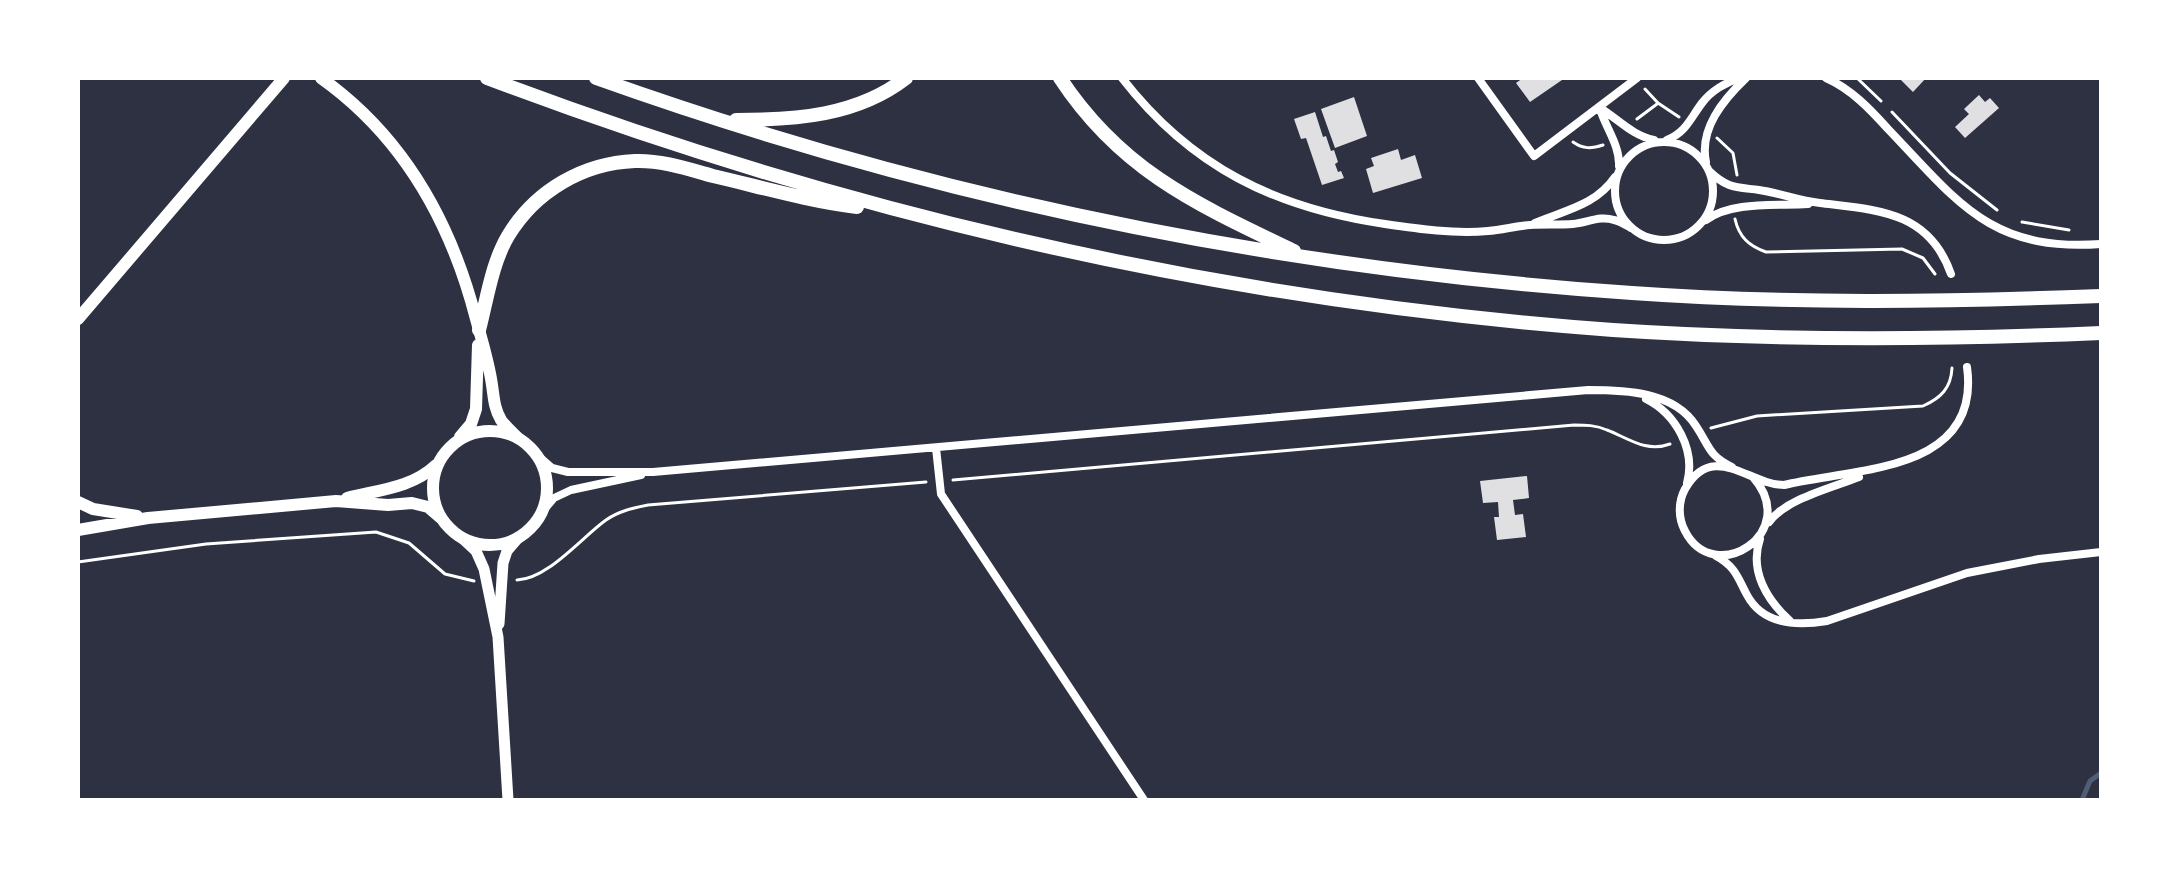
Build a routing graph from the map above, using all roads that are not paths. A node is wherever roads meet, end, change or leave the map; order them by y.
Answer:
1 (321, 78) edge
2 (487, 78) edge
3 (596, 78) edge
4 (906, 78) edge
5 (1060, 78) edge
6 (1122, 78) edge
7 (1478, 78) edge
8 (1637, 78) edge
9 (1743, 78) edge
10 (1826, 78) edge
11 (280, 82) edge
12 (1600, 108) junction
13 (720, 120) junction
14 (1662, 141) junction
15 (1708, 169) junction
16 (1618, 172) junction
17 (1817, 203) junction
18 (908, 213) junction
19 (1702, 223) junction
20 (1531, 225) junction
21 (1631, 228) junction
22 (2101, 244) edge
23 (1309, 258) junction
24 (1951, 274) dead end
25 (2101, 296) edge
26 (84, 309) edge
27 (78, 319) edge
28 (78, 326) edge
29 (479, 330) junction
30 (2101, 333) edge
31 (1967, 367) dead end
32 (1638, 395) junction
33 (518, 438) junction
34 (457, 441) junction
35 (936, 448) junction
36 (536, 454) junction
37 (439, 462) junction
38 (1732, 467) junction
39 (653, 472) junction
40 (1870, 472) junction
41 (1753, 477) junction
42 (1686, 487) junction
43 (336, 501) junction
44 (78, 502) edge
45 (542, 512) junction
46 (148, 518) junction
47 (442, 519) junction
48 (1766, 525) junction
49 (78, 530) edge
50 (1761, 535) junction
51 (519, 537) junction
52 (462, 538) junction
53 (2101, 552) edge
54 (1712, 554) junction
55 (1791, 622) junction
56 (498, 637) junction
57 (508, 800) edge
58 (1144, 800) edge

1 - 29 main road
2 - 18 highway
3 - 13 highway
4 - 13 highway
5 - 23 highway
6 - 20 street
7 - 12 street
8 - 12 street
9 - 14 street
9 - 15 street
10 - 22 street
11 - 26 main road
12 - 14 street
12 - 16 street
13 - 23 highway
14 - 15 street
14 - 16 street
15 - 17 street
15 - 19 street
16 - 20 street
16 - 21 street
17 - 19 street
17 - 24 street
18 - 29 highway
18 - 30 highway
19 - 21 street
20 - 21 street
23 - 25 highway
26 - 27 main road
26 - 28 main road
29 - 33 main road
29 - 34 main road
31 - 40 street
32 - 35 street
32 - 38 street
32 - 42 street
33 - 34 main road
33 - 36 main road
34 - 37 main road
35 - 39 street
35 - 58 street
36 - 39 street
36 - 45 main road
37 - 43 main road
37 - 47 main road
38 - 41 street
38 - 42 street
39 - 45 street
40 - 41 street
40 - 48 street
41 - 48 street
42 - 54 street
43 - 46 main road
43 - 47 main road
44 - 46 main road
45 - 51 main road
46 - 49 main road
47 - 52 main road
48 - 50 street
50 - 54 street
50 - 55 street
51 - 52 main road
51 - 56 main road
52 - 56 main road
53 - 55 street
54 - 55 street
56 - 57 main road

